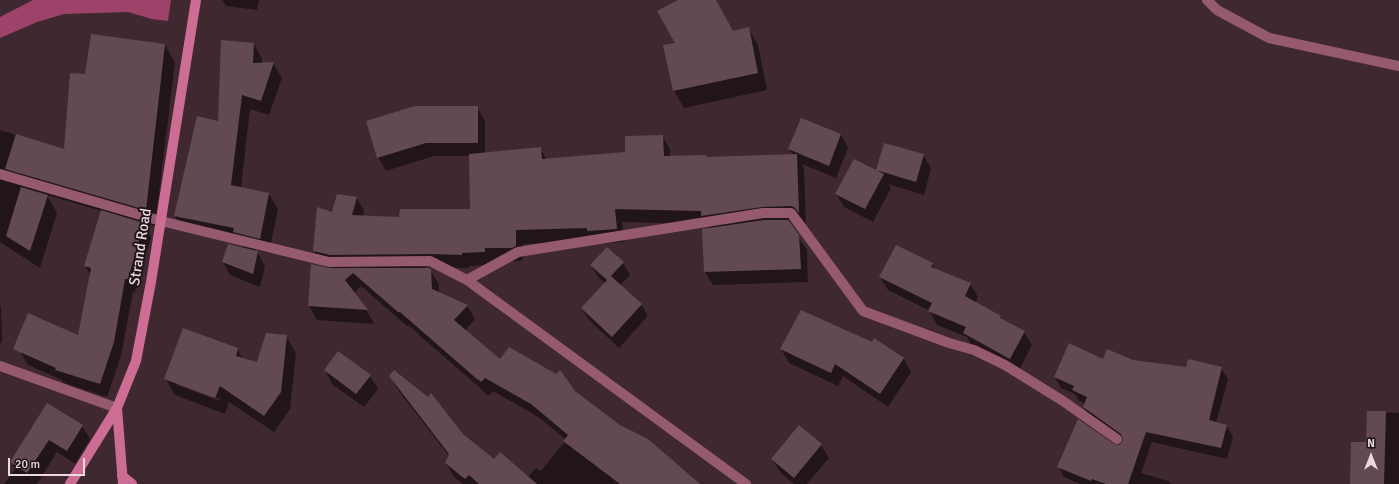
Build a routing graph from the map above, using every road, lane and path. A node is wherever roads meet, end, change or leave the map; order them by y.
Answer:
1 (196, 0) edge
2 (1207, 0) edge
3 (1399, 66) edge
4 (0, 174) edge
5 (161, 221) junction
6 (467, 280) junction
7 (0, 366) edge
8 (117, 408) junction
9 (1117, 439) dead end
10 (122, 480) edge
11 (70, 484) edge
12 (132, 484) edge
13 (746, 484) edge

1 - 5 main road, Strand Road
2 - 3 street
4 - 5 street
5 - 6 street
5 - 8 main road, Strand Road
6 - 9 street
6 - 13 street
7 - 8 street
8 - 10 main road
8 - 11 main road, Strand Road
10 - 12 main road

